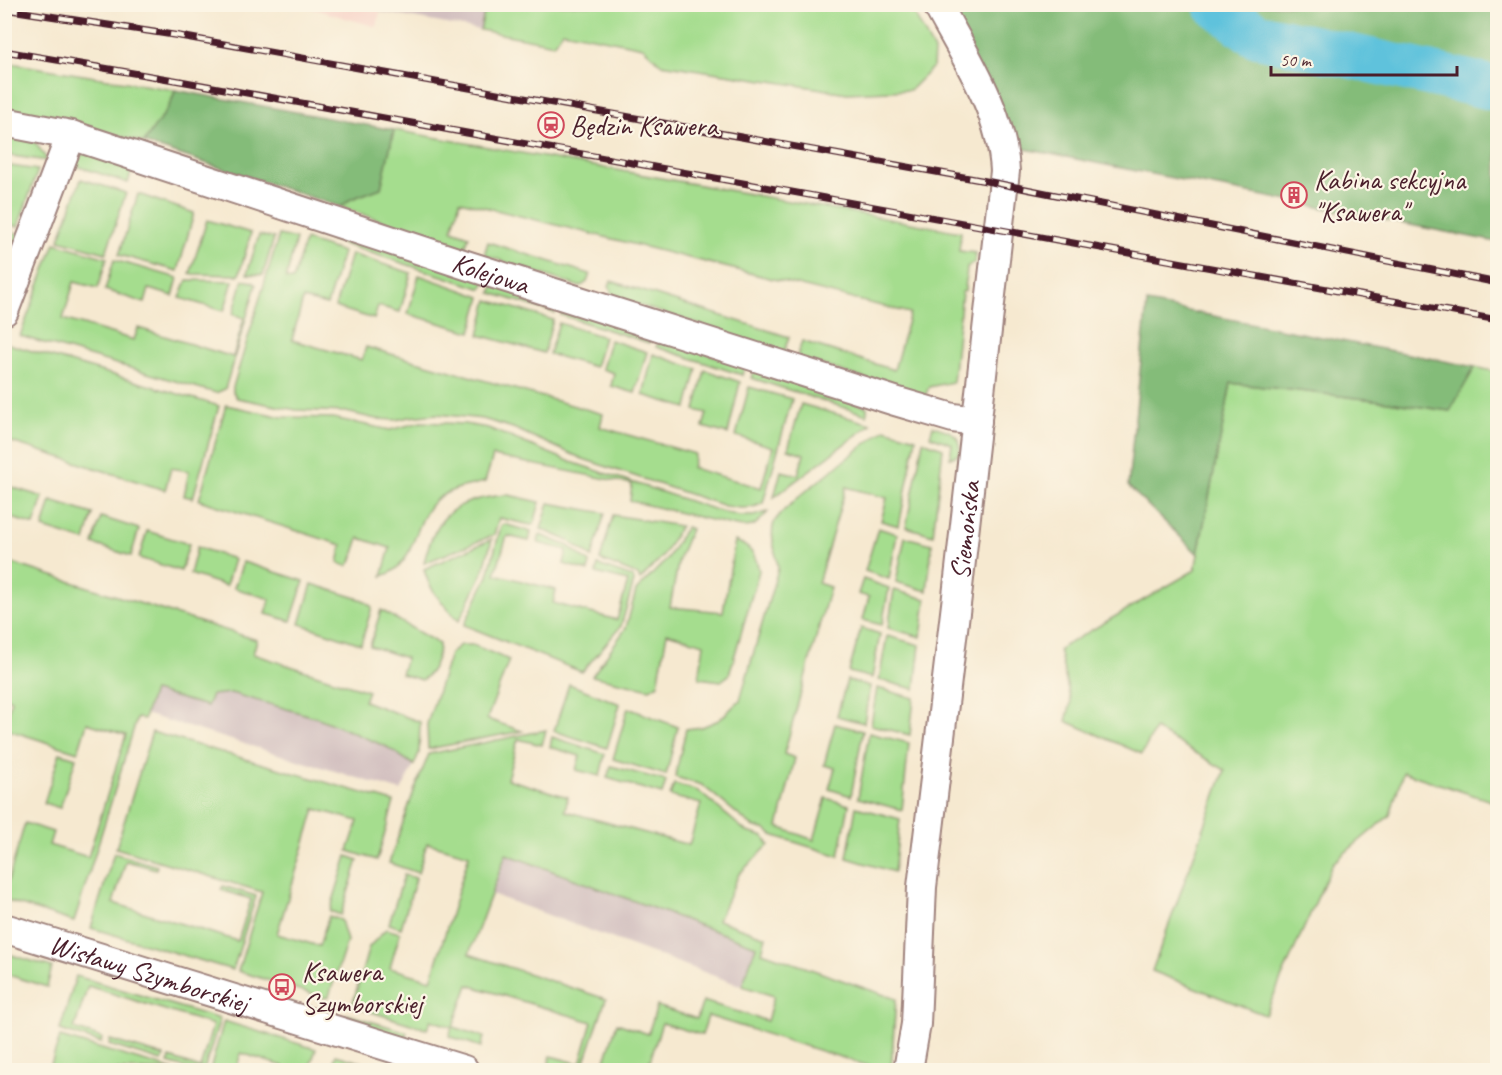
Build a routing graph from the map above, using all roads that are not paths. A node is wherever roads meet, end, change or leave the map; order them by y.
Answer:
1 (937, 4) edge
2 (4, 122) edge
3 (71, 135) junction
4 (4, 311) edge
5 (977, 421) junction
6 (4, 928) edge
7 (465, 1071) edge
8 (908, 1071) edge

1 - 5 street, Siemońska
2 - 3 street, Kolejowa
3 - 4 street
3 - 5 street, Kolejowa
5 - 8 street, Siemońska
6 - 7 street, Wisławy Szymborskiej

